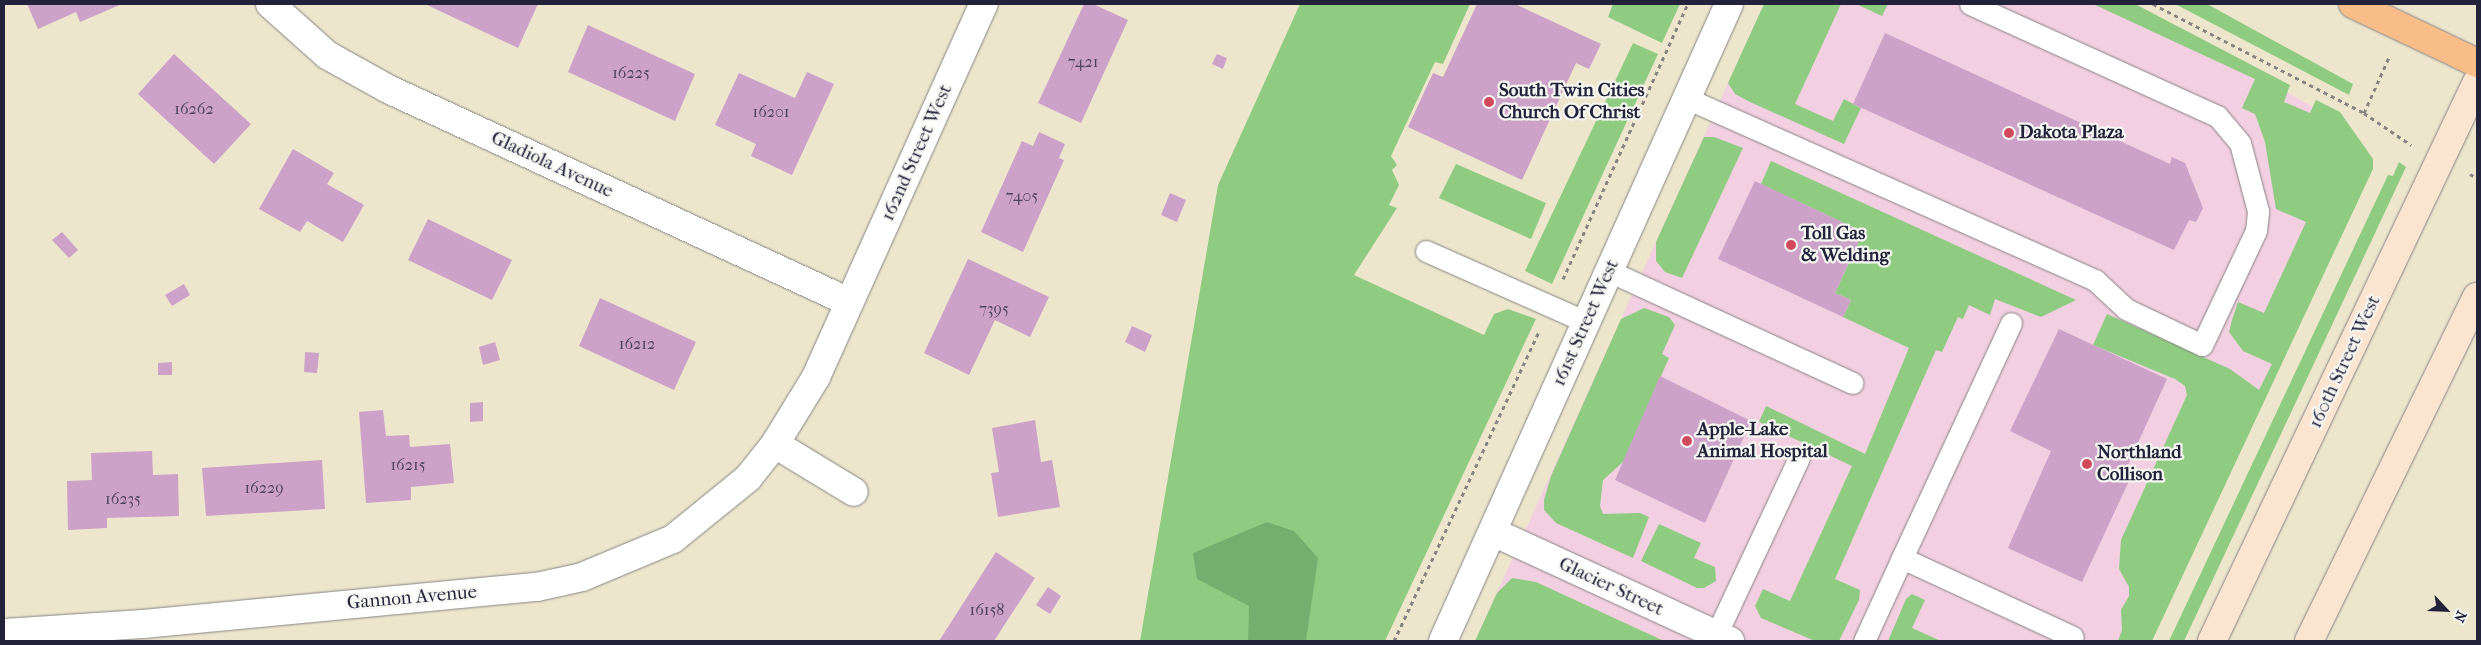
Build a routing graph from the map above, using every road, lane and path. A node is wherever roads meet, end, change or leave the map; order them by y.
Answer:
1 (270, 4) edge
2 (984, 4) edge
3 (1728, 4) edge
4 (1970, 4) edge
5 (2153, 4) edge
6 (2352, 4) edge
7 (2477, 63) edge
8 (2477, 82) edge
9 (1686, 98) junction
10 (2440, 159) junction
11 (2477, 178) edge
12 (1426, 251) dead end
13 (1609, 271) junction
14 (2477, 296) edge
15 (849, 302) junction
16 (1586, 322) junction
17 (2011, 323) dead end
18 (1852, 383) dead end
19 (775, 444) junction
20 (1800, 458) dead end
21 (854, 492) dead end
22 (1493, 532) junction
23 (1902, 558) junction
24 (4, 632) edge
25 (144, 633) edge
26 (2074, 637) dead end
27 (1723, 638) edge
28 (1443, 641) edge
29 (1864, 641) edge
30 (2212, 641) edge
31 (2309, 641) edge

1 - 15 street, Gladiola Avenue
2 - 15 street, 162nd Street West
3 - 9 street, 161st Street West
4 - 9 lane
5 - 10 path
6 - 7 main road
8 - 10 main road, 160th Street West
9 - 13 street, 161st Street West
10 - 11 path
10 - 30 main road, 160th Street West
12 - 16 lane
13 - 16 street, 161st Street West
13 - 18 lane
14 - 31 main road
15 - 19 street, Gannon Avenue
16 - 22 street, 161st Street West
17 - 23 lane
19 - 21 street
19 - 25 street, Gannon Avenue
20 - 27 lane
22 - 27 street, Glacier Street
22 - 28 street, 161st Street West
23 - 26 lane
23 - 29 lane
24 - 25 street, Gannon Avenue

